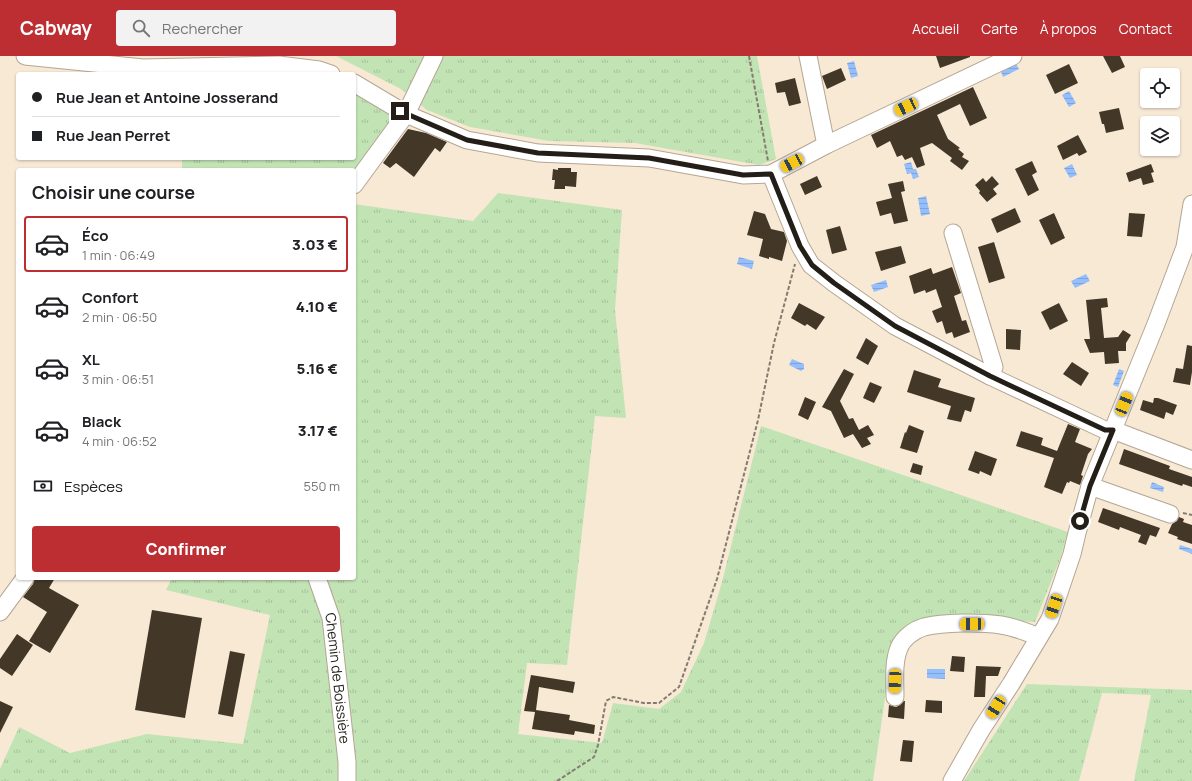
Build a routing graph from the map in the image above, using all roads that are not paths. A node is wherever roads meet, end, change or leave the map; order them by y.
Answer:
1 (25, 56) edge
2 (434, 56) edge
3 (808, 56) edge
4 (1013, 56) edge
5 (325, 72) edge
6 (356, 84) edge
7 (406, 114) junction
8 (826, 144) junction
9 (771, 174) junction
10 (356, 182) edge
11 (1192, 204) edge
12 (953, 233) dead end
13 (990, 376) junction
14 (1113, 430) junction
15 (1192, 460) edge
16 (1090, 486) junction
17 (1170, 514) dead end
18 (24, 580) edge
19 (318, 580) edge
20 (0, 612) edge
21 (1039, 638) junction
22 (894, 697) dead end
23 (347, 781) edge
24 (952, 781) edge

1 - 5 street
2 - 7 street
3 - 8 street
4 - 8 street
6 - 7 street
7 - 9 street
7 - 10 street
8 - 9 street
9 - 13 street
11 - 14 street
12 - 13 street
13 - 14 street
14 - 15 street
14 - 16 street
16 - 17 street
16 - 21 street
18 - 20 street
19 - 23 street, Chemin de Boissière
21 - 22 street
21 - 24 street

